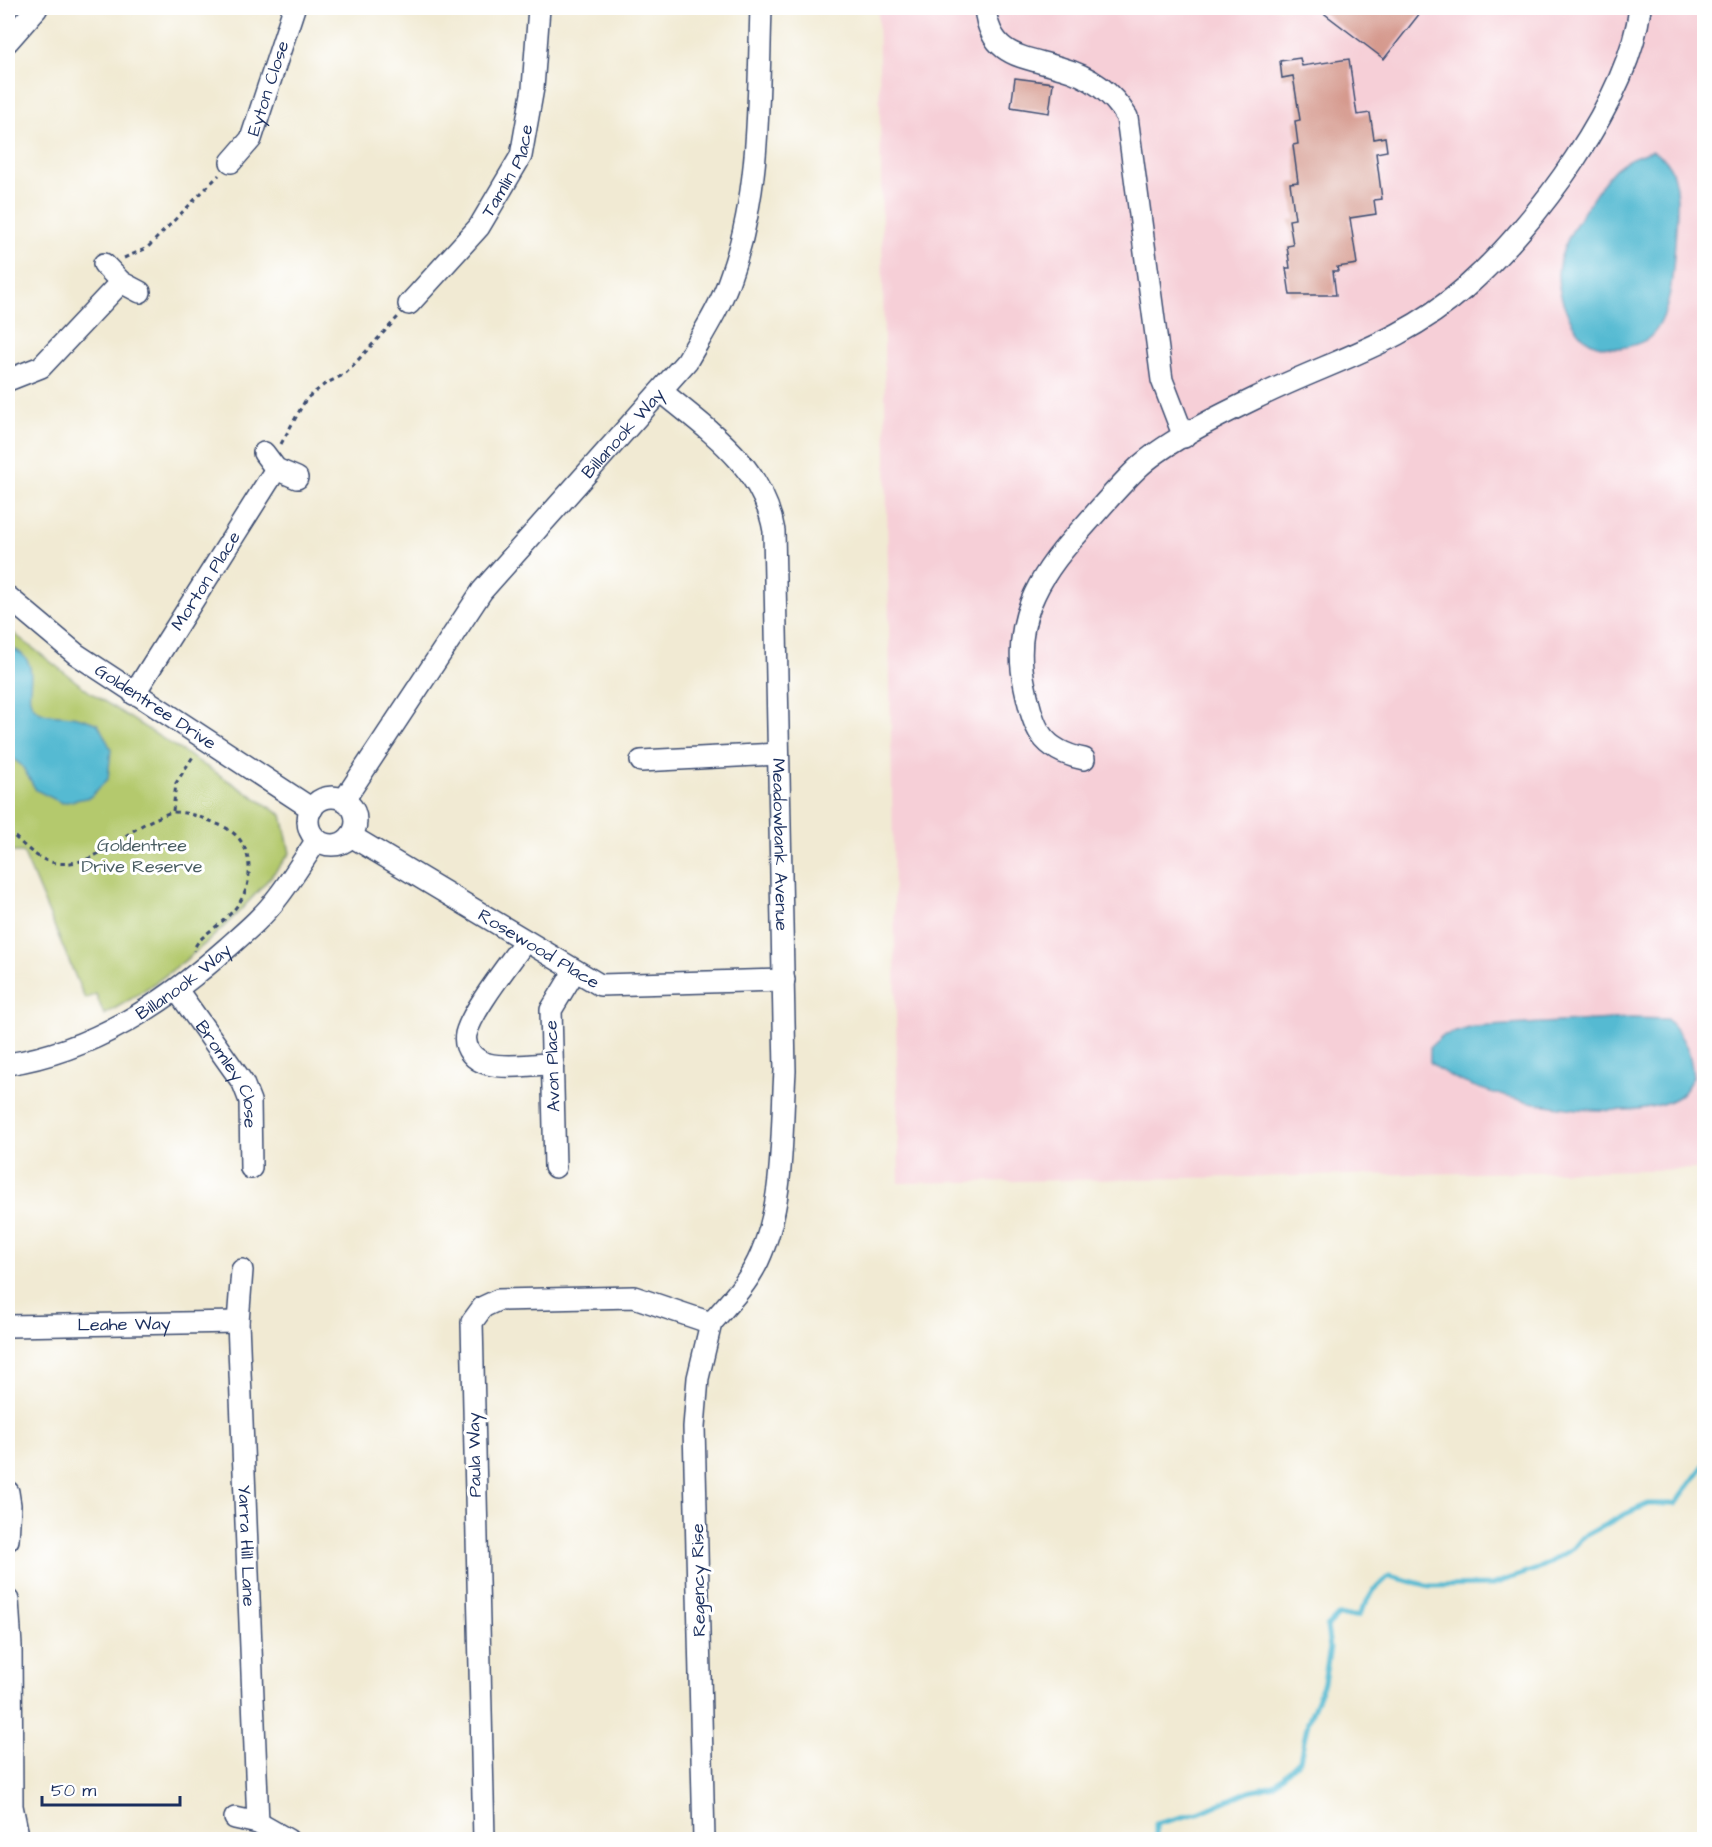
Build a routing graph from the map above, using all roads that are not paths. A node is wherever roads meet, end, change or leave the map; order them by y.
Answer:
1 (37, 8) edge
2 (294, 8) edge
3 (539, 8) edge
4 (761, 8) edge
5 (985, 8) edge
6 (1640, 8) edge
7 (11, 31) edge
8 (231, 162) road end
9 (140, 292) dead end
10 (409, 304) road end
11 (8, 380) edge
12 (661, 391) junction
13 (1184, 437) junction
14 (297, 478) dead end
15 (8, 597) edge
16 (134, 694) junction
17 (778, 754) junction
18 (1084, 759) dead end
19 (641, 761) dead end
20 (344, 800) junction
21 (312, 809) junction
22 (351, 836) junction
23 (317, 840) junction
24 (525, 941) junction
25 (574, 972) junction
26 (784, 981) junction
27 (177, 990) junction
28 (8, 1064) edge
29 (553, 1064) junction
30 (555, 1167) dead end
31 (251, 1168) dead end
32 (242, 1270) dead end
33 (238, 1322) junction
34 (711, 1323) junction
35 (8, 1326) edge
36 (8, 1492) edge
37 (8, 1540) edge
38 (8, 1600) edge
39 (10, 1806) edge
40 (235, 1818) dead end
41 (258, 1823) junction
42 (19, 1839) edge
43 (288, 1839) edge
44 (484, 1839) edge
45 (704, 1839) edge

1 - 7 street
2 - 8 street, Eyton Close
3 - 10 street, Tamlin Place
4 - 12 street, Billanook Way
5 - 13 street
6 - 13 street
9 - 11 street
12 - 17 street, Meadowbank Avenue
12 - 20 street, Billanook Way
13 - 18 street
14 - 16 street, Morton Place
15 - 16 street, Goldentree Drive
16 - 21 street, Goldentree Drive
17 - 19 street
17 - 26 street, Meadowbank Avenue
20 - 21 street
20 - 22 street
21 - 23 street
22 - 23 street
22 - 24 street, Rosewood Place
23 - 27 street, Billanook Way
24 - 25 street, Rosewood Place
24 - 29 street
25 - 26 street, Rosewood Place
25 - 29 street, Avon Place
26 - 34 street, Meadowbank Avenue
27 - 28 street, Billanook Way
27 - 31 street, Bromley Close
29 - 30 street, Avon Place
32 - 33 street, Yarra Hill Lane
33 - 35 street, Leahe Way
33 - 41 street, Yarra Hill Lane
34 - 44 street, Paula Way
34 - 45 street, Regency Rise
36 - 37 street
38 - 39 street
39 - 42 street
40 - 41 street
41 - 43 street

